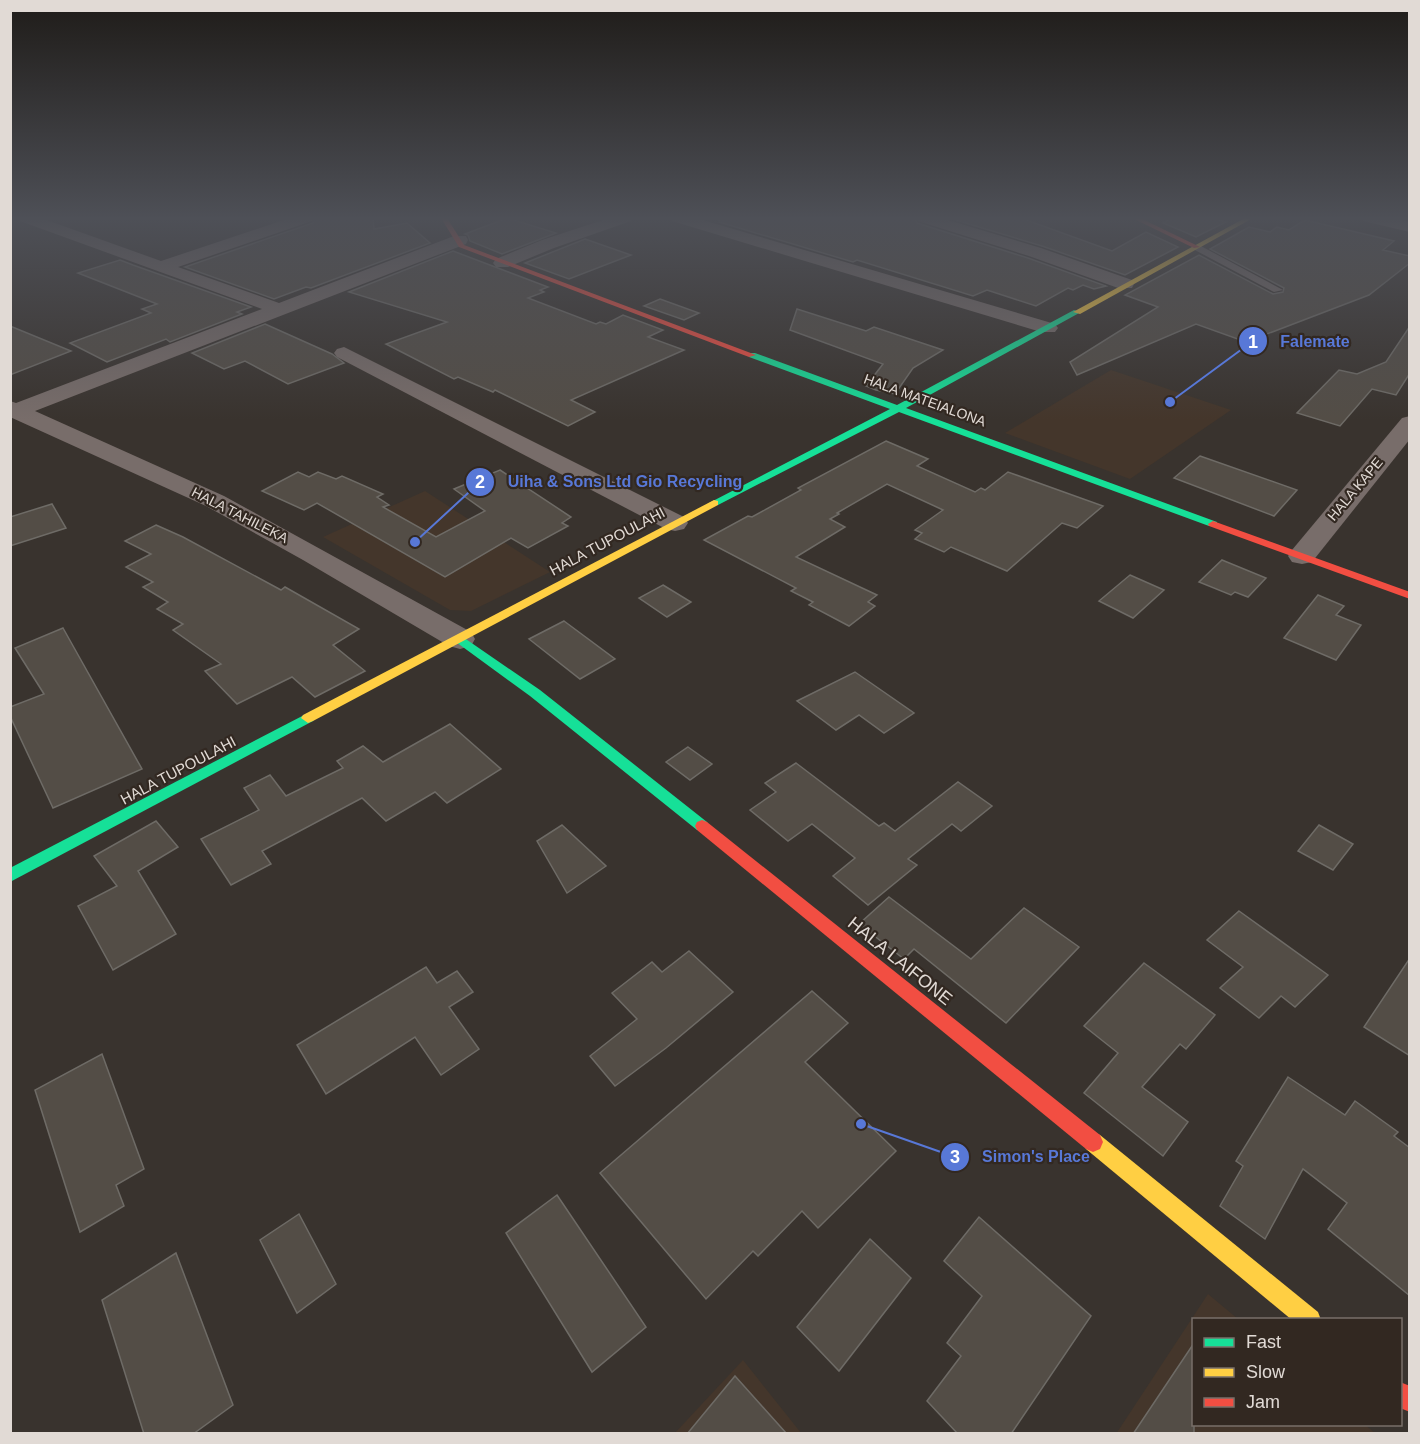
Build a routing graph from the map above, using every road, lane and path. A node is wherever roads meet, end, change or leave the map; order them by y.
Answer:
1 (215, 285) edge
2 (344, 285) edge
3 (566, 285) edge
4 (908, 285) edge
5 (1123, 285) edge
6 (1269, 285) edge
7 (1278, 290) dead end
8 (281, 310) junction
9 (1048, 328) junction
10 (344, 353) dead end
11 (899, 408) junction
12 (13, 410) edge
13 (1410, 423) edge
14 (675, 523) junction
15 (1302, 556) junction
16 (1410, 596) edge
17 (460, 639) junction
18 (10, 876) edge
19 (1308, 1318) edge

1 - 8 street
2 - 8 street
3 - 11 street, HALA MATEIALONA
4 - 9 street
5 - 9 street, HALA TUPOULAHI
6 - 7 lane
8 - 12 street
9 - 11 street, HALA TUPOULAHI
10 - 14 street
11 - 14 street, HALA TUPOULAHI
11 - 15 street, HALA MATEIALONA
12 - 17 street, HALA TAHILEKA
13 - 15 street, HALA KAPE
14 - 17 street, HALA TUPOULAHI
15 - 16 street, HALA MATEIALONA
17 - 18 street, HALA TUPOULAHI
17 - 19 street, HALA LAIFONE

